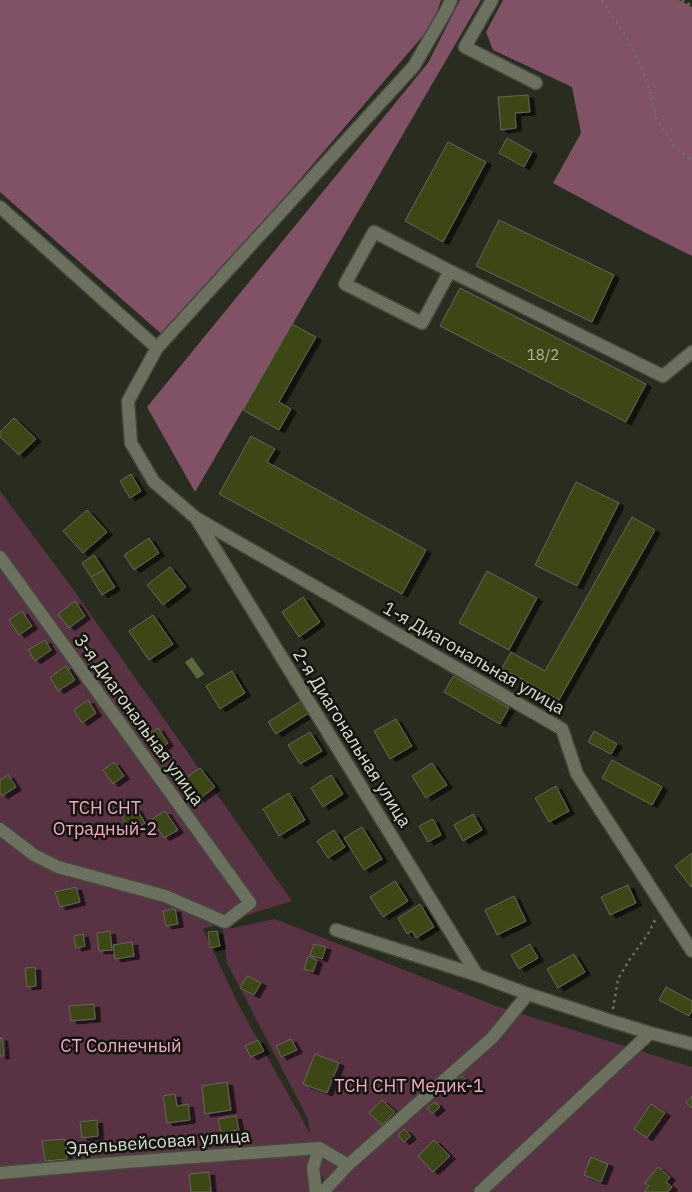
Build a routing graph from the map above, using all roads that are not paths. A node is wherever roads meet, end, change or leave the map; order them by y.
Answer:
1 (451, 0) edge
2 (492, 0) edge
3 (536, 82) dead end
4 (0, 207) edge
5 (450, 271) junction
6 (157, 348) junction
7 (692, 352) edge
8 (196, 518) junction
9 (0, 558) edge
10 (0, 829) edge
11 (336, 930) dead end
12 (692, 951) edge
13 (477, 976) junction
14 (528, 994) junction
15 (650, 1033) junction
16 (692, 1044) edge
17 (319, 1148) junction
18 (348, 1165) junction
19 (0, 1173) edge
20 (316, 1192) edge
21 (323, 1192) edge
22 (480, 1192) edge

1 - 6 street
2 - 3 street
4 - 6 street
5 - 5 street
5 - 7 street
6 - 8 street
8 - 12 street, 1-я Диагональная улица
8 - 13 street, 2-я Диагональная улица
9 - 10 street, 3-я Диагональная улица
11 - 13 street
13 - 14 street
14 - 15 street
14 - 18 street
15 - 16 street
15 - 22 street
17 - 18 street
17 - 19 street, Эдельвейсовая улица
17 - 20 street
18 - 21 street

